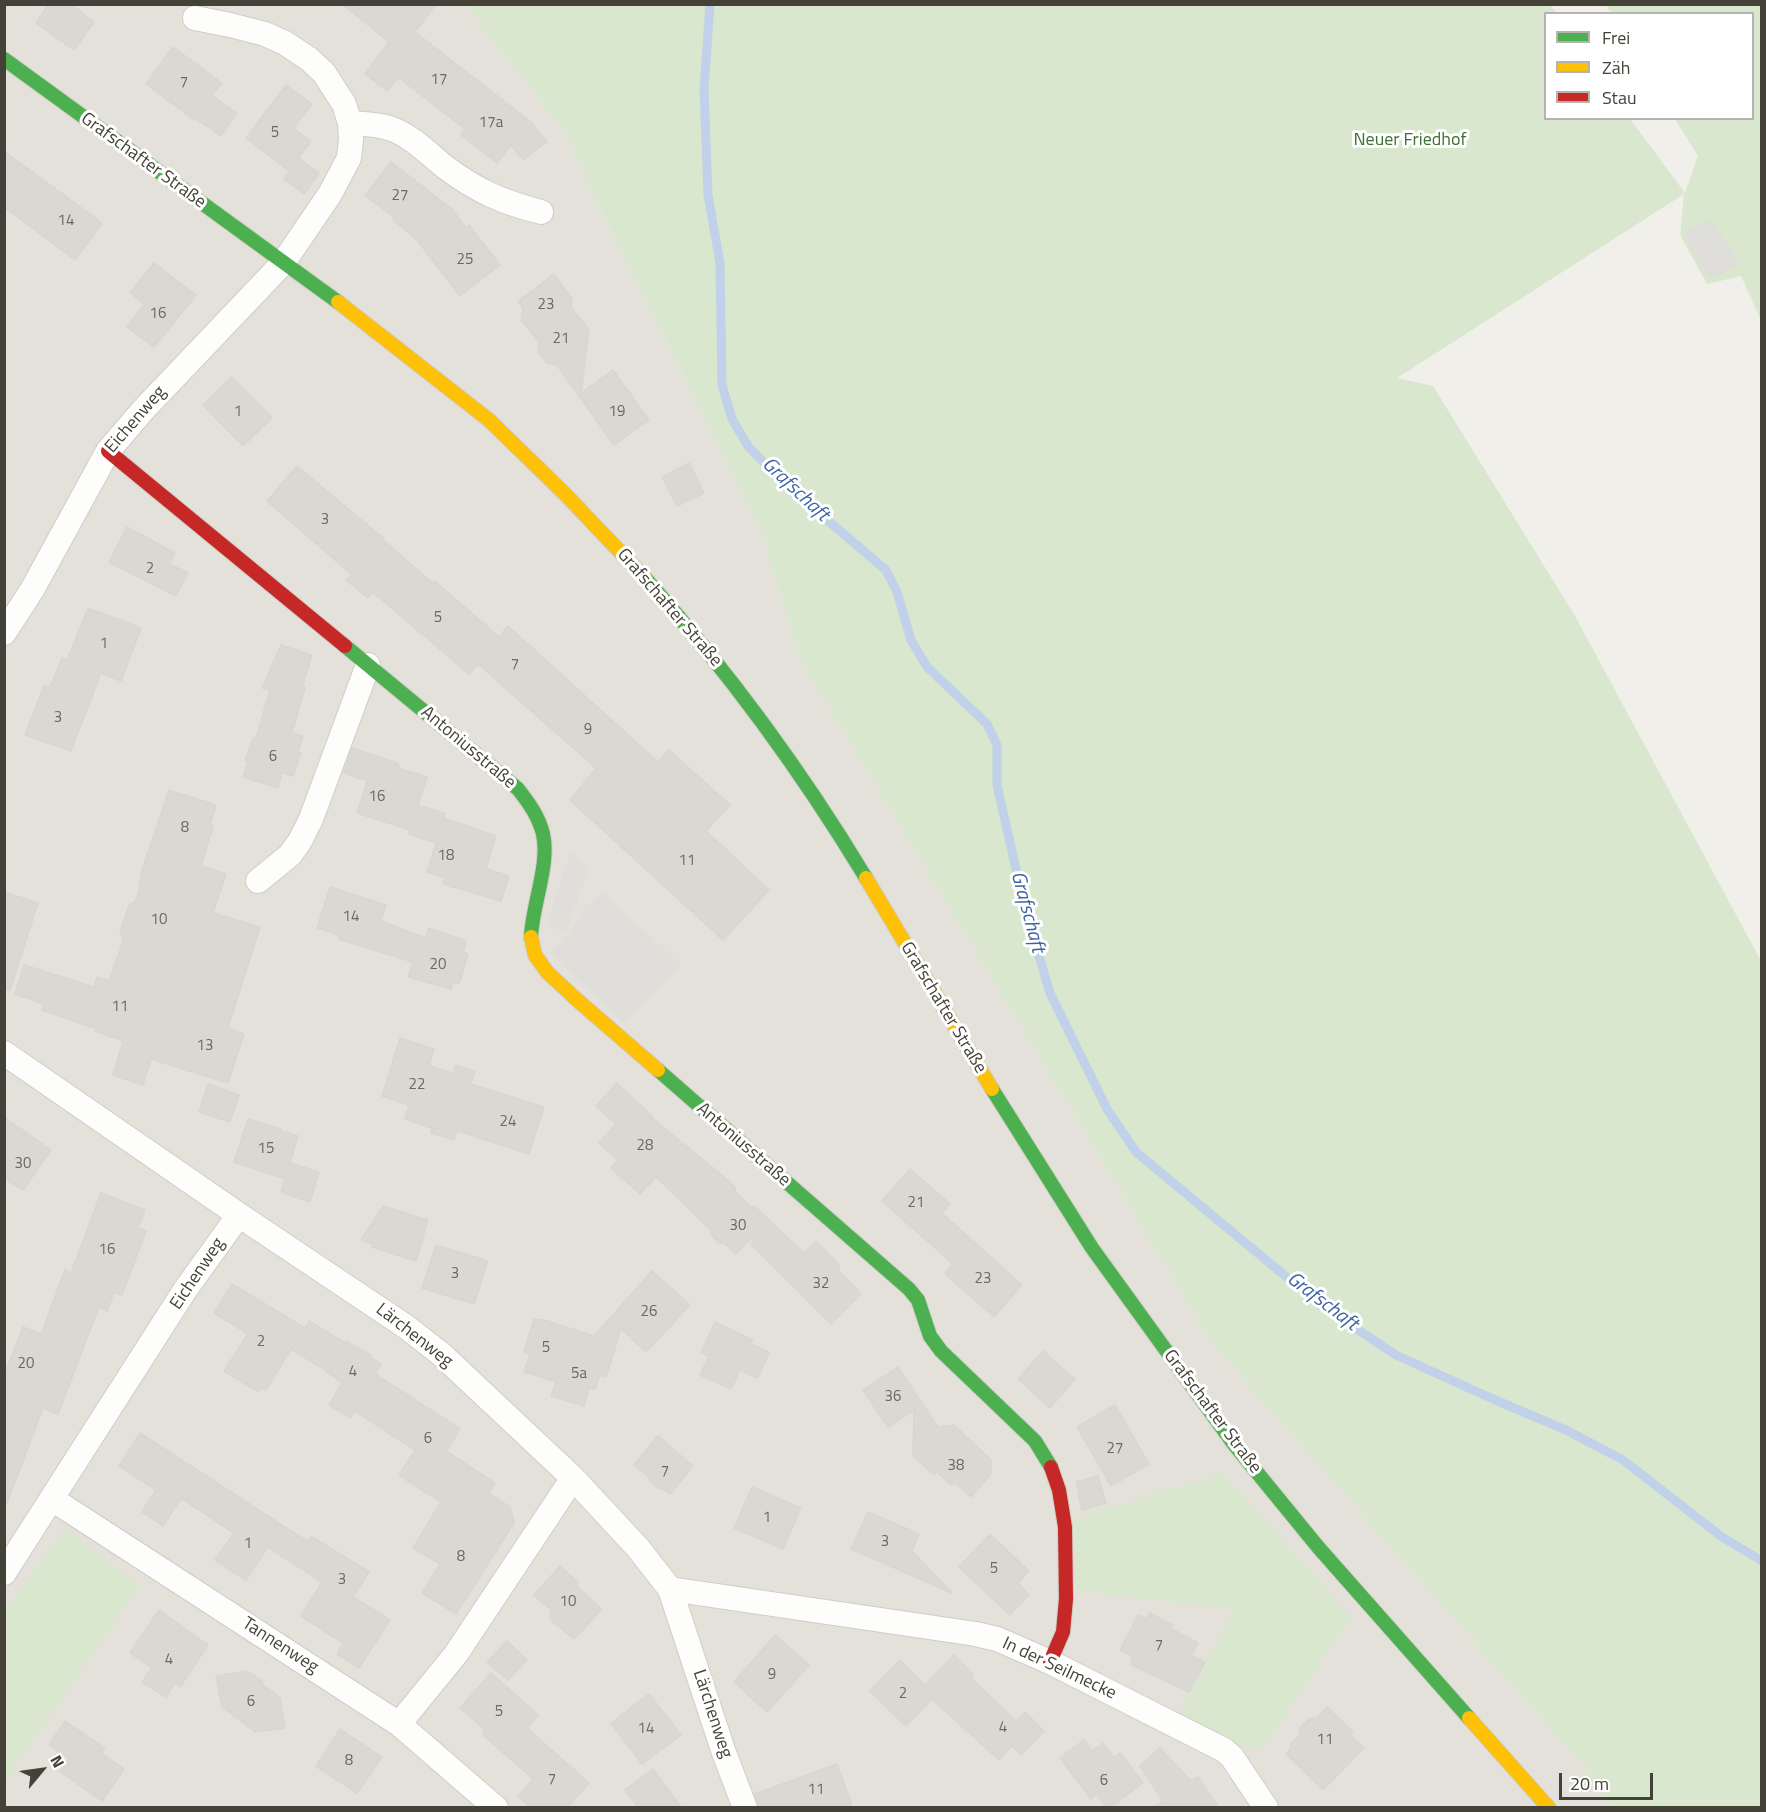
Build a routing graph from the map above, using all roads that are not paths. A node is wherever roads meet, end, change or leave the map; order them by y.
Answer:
1 (195, 18) dead end
2 (4, 59) edge
3 (350, 123) junction
4 (541, 212) dead end
5 (283, 262) junction
6 (108, 452) junction
7 (12, 609) edge
8 (4, 633) edge
9 (368, 665) junction
10 (258, 881) dead end
11 (4, 1053) edge
12 (239, 1215) junction
13 (573, 1478) junction
14 (52, 1499) junction
15 (4, 1573) edge
16 (670, 1589) junction
17 (1050, 1662) junction
18 (399, 1724) junction
19 (496, 1808) edge
20 (745, 1808) edge
21 (1266, 1808) edge
22 (1549, 1808) edge

1 - 3 street
2 - 5 street, Grafschafter Straße
3 - 4 street
3 - 5 street
5 - 6 street, Eichenweg
5 - 22 street, Grafschafter Straße
6 - 7 street, Eichenweg
6 - 9 street, Antoniusstraße
7 - 8 street, Eichenweg
9 - 10 street
9 - 17 street, Antoniusstraße
11 - 12 street
12 - 13 street, Lärchenweg
12 - 14 street, Eichenweg
13 - 16 street, Lärchenweg
13 - 18 street
14 - 15 street, Eichenweg
14 - 18 street, Tannenweg
16 - 17 street, In der Seilmecke
16 - 20 street, Lärchenweg
17 - 21 street, In der Seilmecke
18 - 19 street, Tannenweg

